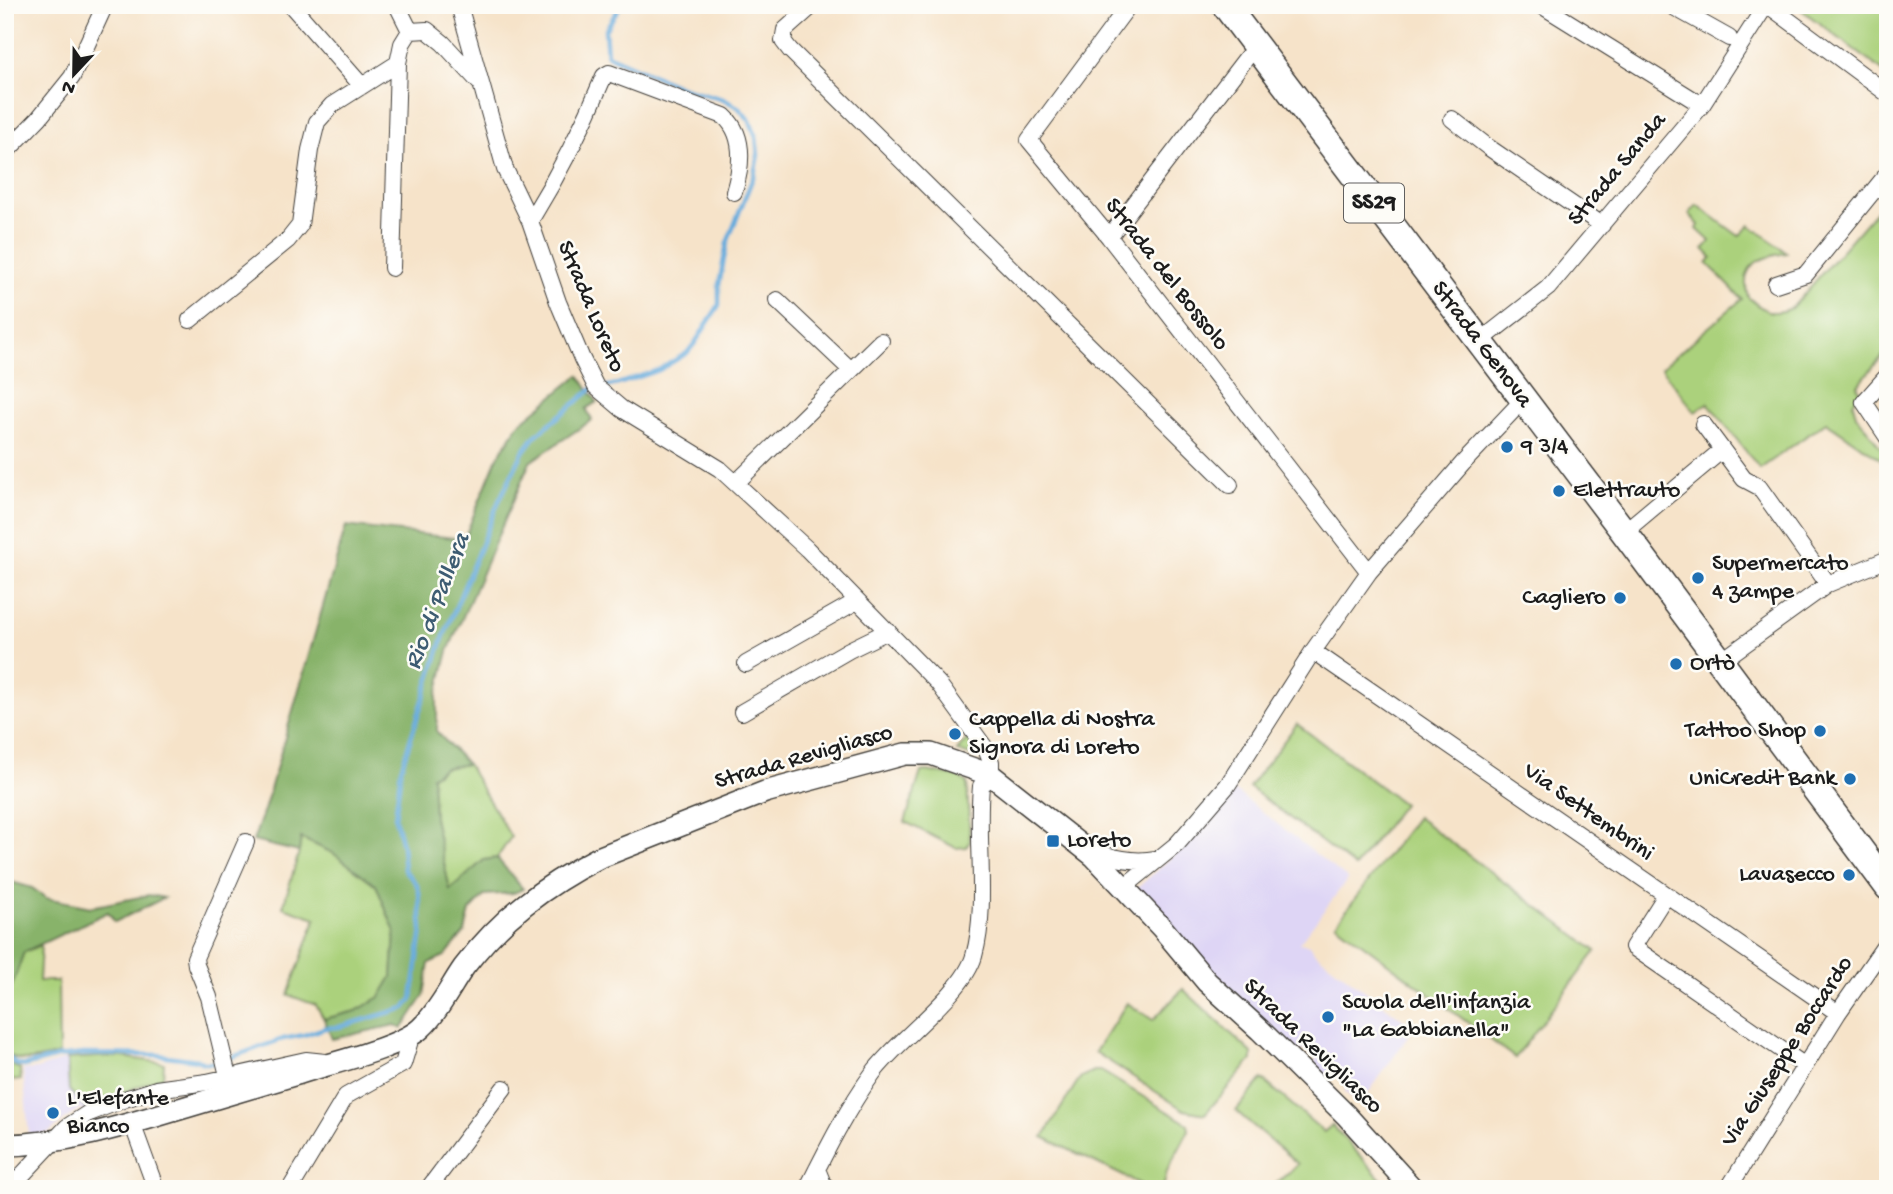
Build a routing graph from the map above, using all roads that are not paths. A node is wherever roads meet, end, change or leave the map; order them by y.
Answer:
1 (104, 5) edge
2 (291, 5) edge
3 (397, 5) edge
4 (459, 5) edge
5 (813, 5) edge
6 (1129, 5) edge
7 (1224, 5) edge
8 (1541, 5) edge
9 (1670, 5) edge
10 (1767, 5) edge
11 (410, 30) junction
12 (1729, 38) dead end
13 (1257, 49) junction
14 (398, 63) junction
15 (362, 86) junction
16 (482, 86) junction
17 (1888, 94) edge
18 (1702, 105) junction
19 (1452, 120) dead end
20 (5, 153) edge
21 (1888, 173) edge
22 (734, 192) dead end
23 (530, 221) junction
24 (1602, 225) junction
25 (1109, 237) junction
26 (392, 268) dead end
27 (1776, 284) dead end
28 (777, 300) dead end
29 (190, 320) dead end
30 (881, 341) dead end
31 (1479, 342) junction
32 (851, 370) junction
33 (1888, 375) edge
34 (1523, 400) junction
35 (1703, 424) dead end
36 (1888, 438) edge
37 (1722, 450) junction
38 (736, 483) junction
39 (1230, 485) dead end
40 (1624, 532) junction
41 (1888, 559) edge
42 (1369, 572) junction
43 (1828, 584) junction
44 (857, 601) junction
45 (888, 631) junction
46 (1313, 651) junction
47 (1720, 662) junction
48 (746, 664) dead end
49 (742, 712) dead end
50 (991, 775) junction
51 (246, 842) dead end
52 (1084, 847) junction
53 (1159, 859) junction
54 (1124, 887) junction
55 (1888, 887) edge
56 (1666, 895) junction
57 (1888, 941) edge
58 (1838, 1013) junction
59 (412, 1034) junction
60 (333, 1063) junction
61 (225, 1065) junction
62 (1805, 1066) junction
63 (504, 1088) dead end
64 (132, 1123) junction
65 (51, 1142) junction
66 (5, 1145) edge
67 (817, 1169) junction
68 (9, 1189) edge
69 (156, 1189) edge
70 (290, 1189) edge
71 (428, 1189) edge
72 (807, 1189) edge
73 (829, 1189) edge
74 (1413, 1189) edge
75 (1728, 1189) edge

1 - 20 street
2 - 15 street
3 - 11 street
4 - 16 street, Strada Loreto
5 - 39 street
6 - 25 street, Strada del Bossolo
7 - 13 main road, Strada Genova / SS29
8 - 18 street
9 - 12 street
10 - 17 street
10 - 18 street, Strada Sanda
11 - 14 street
11 - 16 street
13 - 25 street
13 - 31 main road, Strada Genova / SS29
14 - 15 street
14 - 26 street
15 - 29 street
16 - 23 street, Strada Loreto
18 - 24 street, Strada Sanda
19 - 24 street
21 - 27 street
22 - 23 street
23 - 38 street, Strada Loreto
24 - 31 street, Strada Sanda
25 - 42 street, Strada del Bossolo
28 - 32 street
30 - 32 street
31 - 34 main road, Strada Genova / SS29
32 - 38 street
33 - 36 street
34 - 40 main road, Strada Genova / SS29
34 - 42 street
35 - 37 street
37 - 40 street
37 - 43 street
38 - 44 street, Strada Loreto
40 - 47 main road, Strada Genova / SS29
41 - 43 street
42 - 46 street
43 - 47 street
44 - 45 street, Strada Loreto
44 - 48 street
45 - 49 street
45 - 50 street, Strada Loreto
46 - 53 street
46 - 56 street, Via Settembrini
47 - 55 main road, Strada Genova / SS29
50 - 52 street, Strada Revigliasco
50 - 59 street, Strada Revigliasco
50 - 67 street
51 - 61 street
52 - 53 street
52 - 54 street, Strada Revigliasco
53 - 54 street
54 - 74 street, Strada Revigliasco
56 - 58 street, Via Settembrini
56 - 62 street
57 - 58 street, Via Giuseppe Boccardo
58 - 62 street, Via Giuseppe Boccardo
59 - 60 street, Strada Revigliasco
59 - 70 street
60 - 61 street, Strada Revigliasco
60 - 64 street, Strada Revigliasco
61 - 65 street, Strada Revigliasco
62 - 75 street, Via Giuseppe Boccardo
63 - 71 street
64 - 65 street, Strada Revigliasco
64 - 69 street
65 - 66 street, Strada Revigliasco
65 - 68 street
67 - 72 street
67 - 73 street

